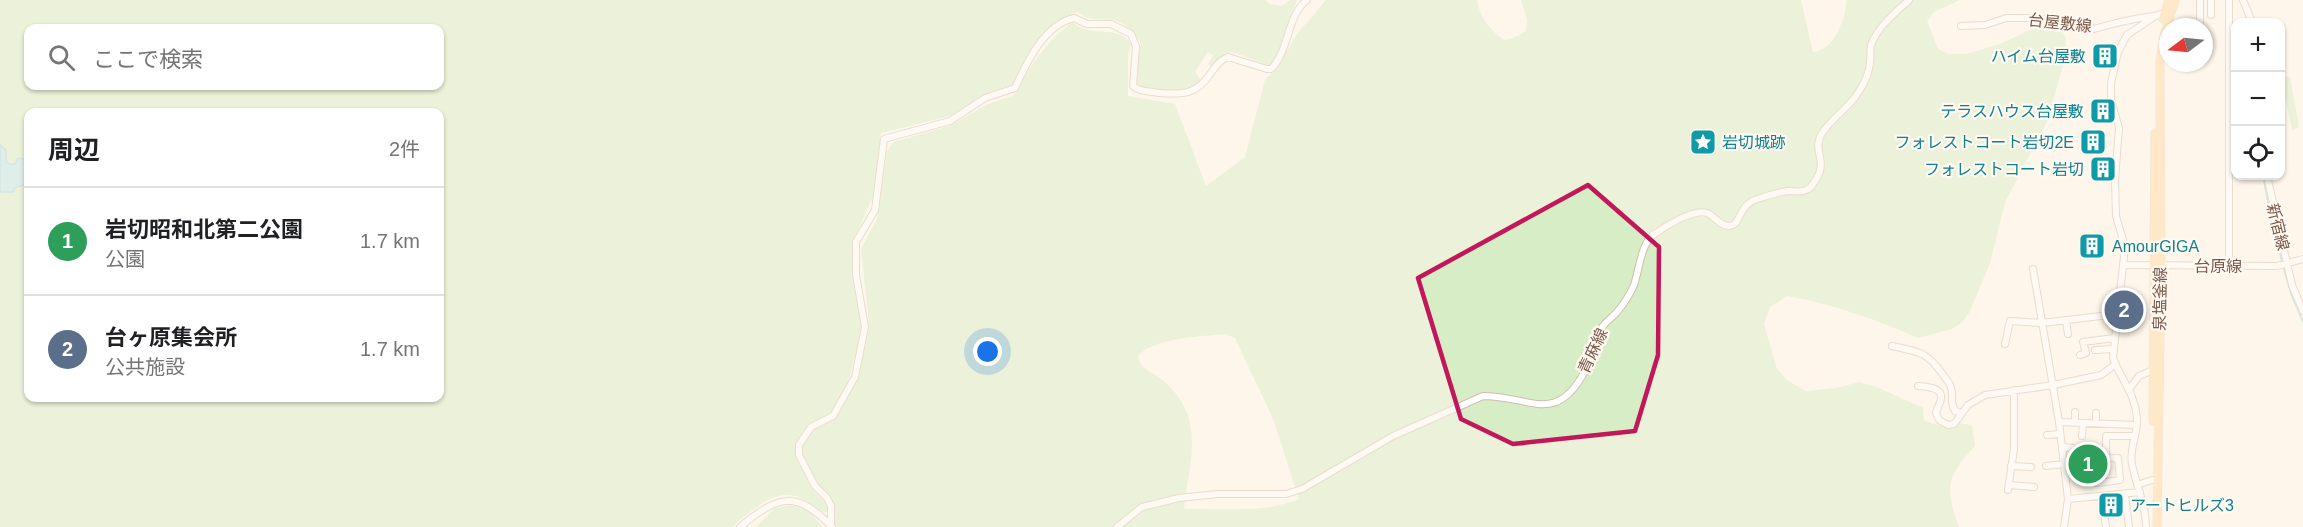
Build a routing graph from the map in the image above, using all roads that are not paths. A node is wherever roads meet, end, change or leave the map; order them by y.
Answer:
1 (1307, 0) edge
2 (1909, 0) edge
3 (2169, 0) edge
4 (2175, 0) edge
5 (2200, 0) edge
6 (2211, 0) edge
7 (2229, 0) edge
8 (2243, 0) edge
9 (2164, 14) junction
10 (2211, 15) dead end
11 (2200, 18) edge
12 (2250, 18) edge
13 (1961, 26) dead end
14 (2268, 180) edge
15 (2303, 259) edge
16 (2124, 265) junction
17 (2284, 265) junction
18 (2229, 266) junction
19 (2158, 267) junction
20 (2033, 269) dead end
21 (2303, 311) edge
22 (2117, 314) junction
23 (2066, 321) junction
24 (2042, 323) junction
25 (2068, 334) dead end
26 (2114, 338) junction
27 (2005, 344) dead end
28 (1892, 346) dead end
29 (2114, 349) junction
30 (2095, 350) dead end
31 (2080, 355) dead end
32 (2116, 364) junction
33 (2153, 370) junction
34 (2054, 385) junction
35 (1918, 386) dead end
36 (2130, 388) junction
37 (2014, 390) junction
38 (2075, 412) dead end
39 (1962, 413) junction
40 (2096, 413) dead end
41 (2059, 422) junction
42 (2075, 422) junction
43 (2083, 423) junction
44 (2096, 423) junction
45 (2137, 425) junction
46 (2060, 434) junction
47 (2047, 435) dead end
48 (2082, 436) dead end
49 (2134, 436) junction
50 (2062, 447) junction
51 (2073, 448) dead end
52 (2106, 458) junction
53 (2064, 464) junction
54 (2011, 466) junction
55 (2046, 466) dead end
56 (2031, 467) dead end
57 (2152, 480) junction
58 (2112, 481) junction
59 (2137, 485) junction
60 (2034, 487) dead end
61 (2140, 492) junction
62 (2125, 494) junction
63 (2114, 495) junction
64 (2102, 496) junction
65 (2068, 499) junction
66 (740, 527) edge
67 (832, 527) edge
68 (1117, 527) edge
69 (2064, 527) edge
70 (2106, 527) edge
71 (2129, 527) edge
72 (2146, 527) edge
73 (2152, 527) edge
74 (2157, 527) edge

1 - 67 street
2 - 68 street, 青麻線
3 - 9 main road, 泉塩釜線
4 - 9 main road, 泉塩釜線
5 - 11 street
6 - 10 street
7 - 18 street
8 - 12 street
9 - 13 street, 台屋敷線
9 - 16 street
9 - 19 main road, 泉塩釜線
14 - 17 street, 新宿線
15 - 17 street, 台原線
16 - 19 street, 台原線
16 - 22 street
17 - 18 street, 台原線
17 - 21 street, 新宿線
18 - 19 street, 台原線
19 - 33 main road, 泉塩釜線
19 - 74 main road, 泉塩釜線
20 - 24 street
22 - 23 street
22 - 26 street
23 - 24 street
23 - 25 street
24 - 27 street
24 - 34 street
26 - 29 street
26 - 31 street
28 - 39 street
29 - 30 street
29 - 32 street
32 - 34 street
32 - 36 street
33 - 36 street
33 - 57 main road, 泉塩釜線
34 - 37 street
34 - 41 street
35 - 39 street
36 - 45 street
37 - 39 street
37 - 54 street
38 - 42 street
40 - 44 street
41 - 42 street
41 - 46 street
42 - 43 street
43 - 44 street
43 - 48 street
44 - 45 street
45 - 49 street
46 - 47 street
46 - 50 street
49 - 52 street
49 - 59 street
50 - 51 street
50 - 53 street
52 - 58 street
52 - 58 street
53 - 55 street
53 - 65 street
54 - 56 street
54 - 60 street
57 - 59 street
57 - 73 main road, 泉塩釜線
58 - 63 street
59 - 61 street
61 - 62 street
61 - 72 street
62 - 63 street
62 - 71 street
63 - 64 street
64 - 65 street
64 - 70 street
65 - 69 street
66 - 67 street

